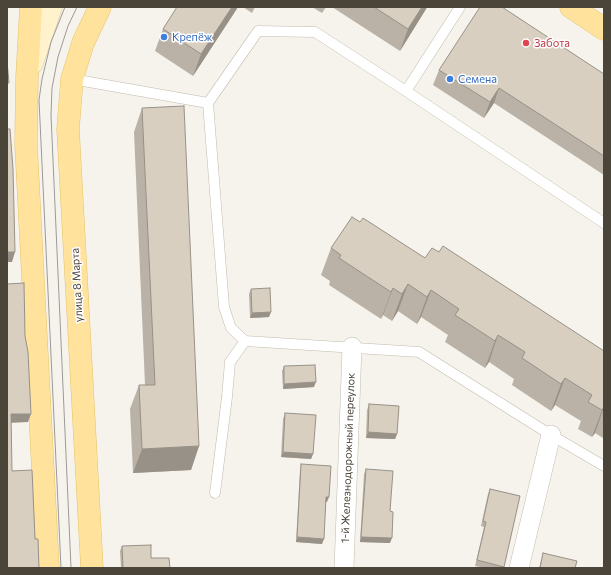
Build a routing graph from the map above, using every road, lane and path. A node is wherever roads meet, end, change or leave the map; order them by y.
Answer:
1 (31, 7) edge
2 (51, 7) edge
3 (100, 7) edge
4 (460, 7) edge
5 (571, 7) edge
6 (604, 29) edge
7 (27, 78) junction
8 (72, 78) junction
9 (406, 91) junction
10 (208, 103) junction
11 (604, 222) edge
12 (245, 341) junction
13 (352, 347) junction
14 (551, 435) junction
15 (604, 466) edge
16 (215, 493) dead end
17 (48, 568) edge
18 (92, 568) edge
19 (344, 568) edge
20 (519, 568) edge

1 - 7 main road
2 - 7 main road
3 - 8 main road, улица 8 Марта
4 - 9 lane
5 - 6 main road
7 - 17 main road
8 - 10 lane
8 - 18 main road, улица 8 Марта
9 - 10 lane
9 - 11 lane
10 - 12 lane
12 - 13 lane
12 - 16 lane
13 - 14 lane
13 - 19 street, 1-й Железнодорожный переулок
14 - 15 lane
14 - 20 street

